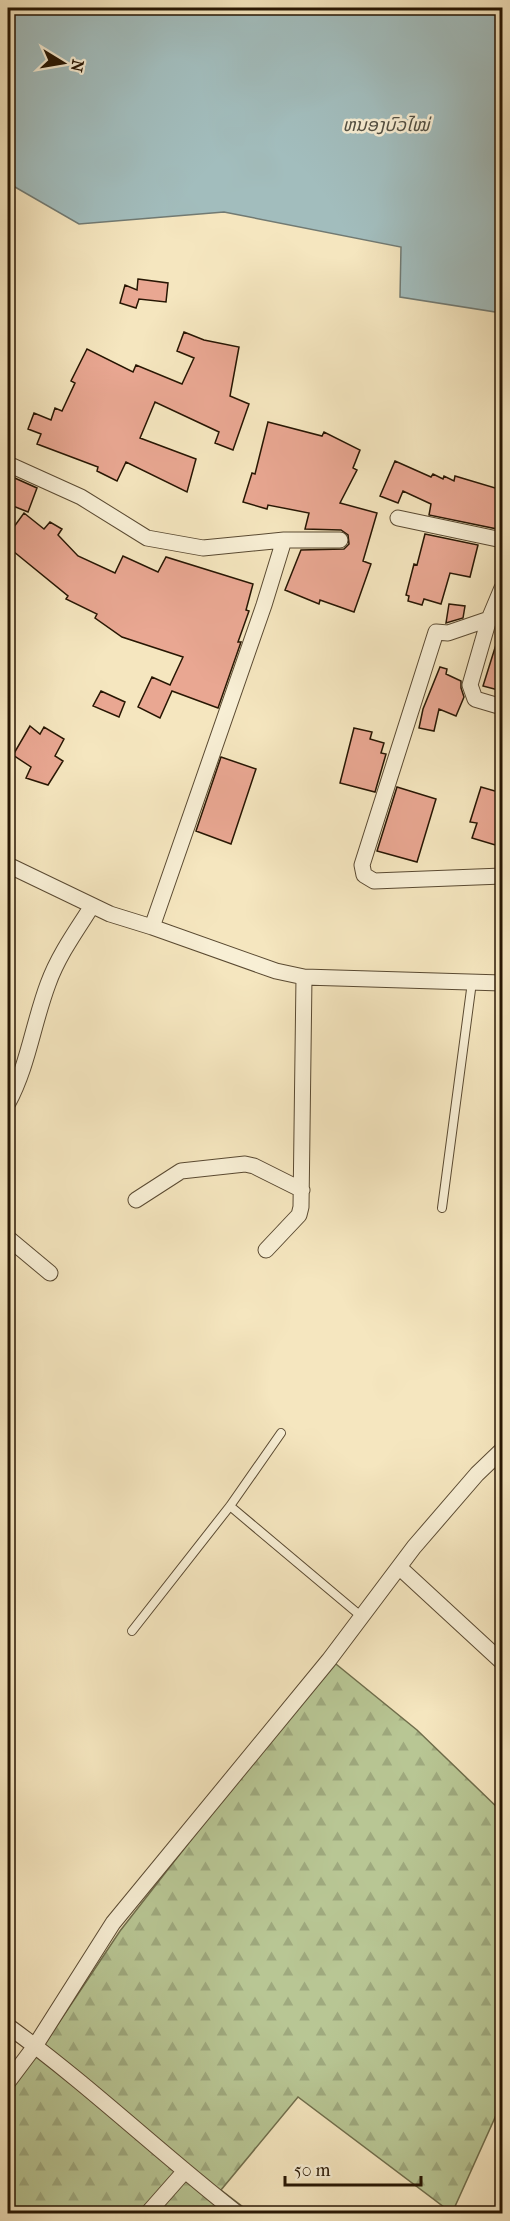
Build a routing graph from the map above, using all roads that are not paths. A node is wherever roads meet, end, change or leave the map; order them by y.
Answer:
1 (8, 464) edge
2 (398, 518) dead end
3 (284, 540) junction
4 (340, 540) dead end
5 (502, 540) edge
6 (502, 588) edge
7 (489, 619) junction
8 (502, 706) edge
9 (8, 866) edge
10 (502, 876) edge
11 (92, 906) junction
12 (152, 927) junction
13 (304, 977) junction
14 (472, 982) junction
15 (502, 983) edge
16 (8, 1103) edge
17 (302, 1190) junction
18 (136, 1200) dead end
19 (442, 1208) dead end
20 (8, 1238) edge
21 (266, 1250) dead end
22 (50, 1273) dead end
23 (281, 1432) dead end
24 (502, 1450) edge
25 (230, 1506) junction
26 (399, 1567) junction
27 (362, 1617) junction
28 (132, 1632) dead end
29 (502, 1662) edge
30 (8, 2026) edge
31 (35, 2046) junction
32 (8, 2082) edge
33 (184, 2172) junction
34 (147, 2214) edge
35 (238, 2214) edge

1 - 3 street
2 - 5 street
3 - 4 street
3 - 12 street
6 - 7 street
7 - 8 street
7 - 10 street
9 - 11 street
11 - 12 street
11 - 16 street
12 - 13 street
13 - 14 street
13 - 17 street
14 - 15 street
14 - 19 lane
17 - 18 street
17 - 21 street
20 - 22 street
23 - 25 lane
24 - 26 street
25 - 27 lane
25 - 28 lane
26 - 27 street
26 - 29 street
27 - 31 street
30 - 31 street
31 - 32 street
31 - 33 street
33 - 34 street
33 - 35 street

